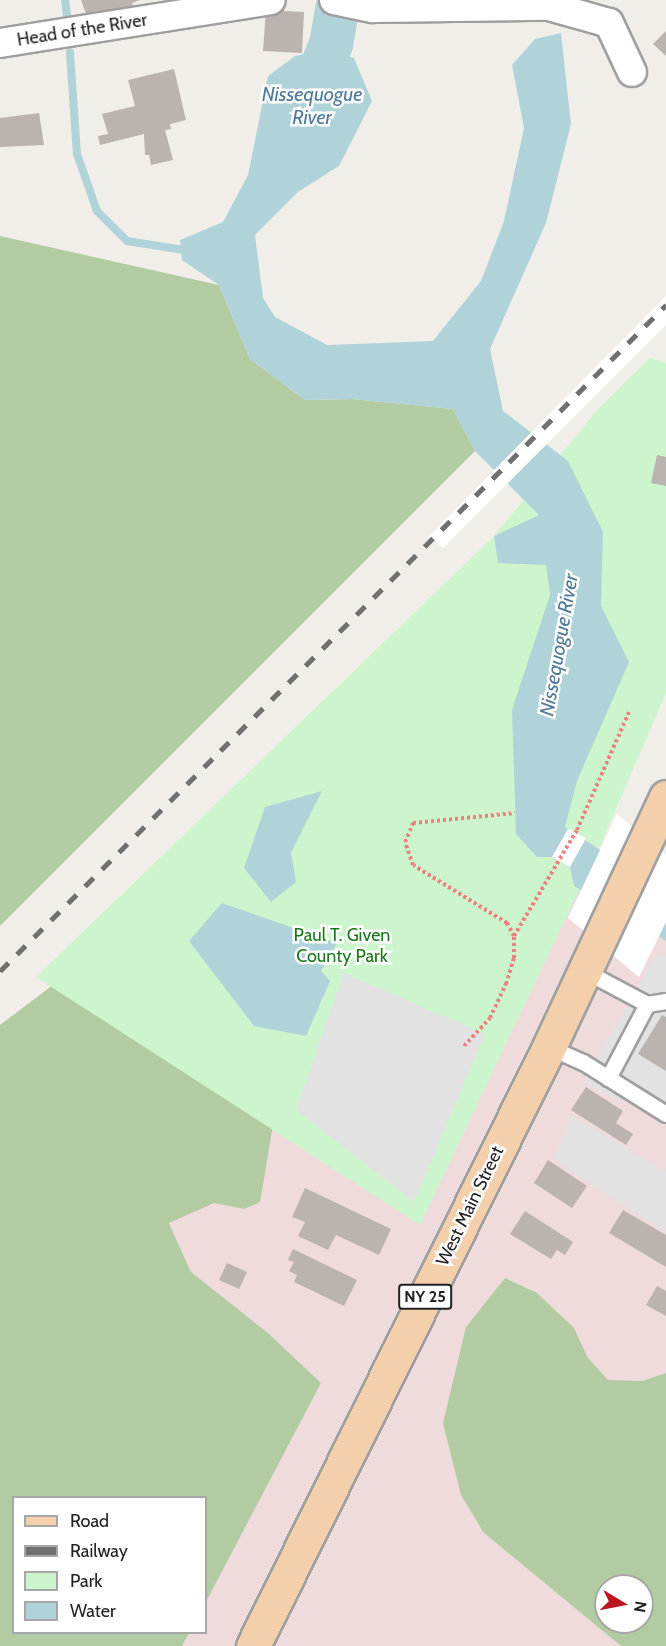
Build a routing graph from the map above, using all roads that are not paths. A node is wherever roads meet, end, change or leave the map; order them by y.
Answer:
1 (271, 0) edge
2 (334, 0) edge
3 (0, 43) edge
4 (632, 72) dead end
5 (666, 797) edge
6 (666, 814) edge
7 (646, 845) junction
8 (591, 959) junction
9 (666, 1001) edge
10 (647, 1004) junction
11 (549, 1047) junction
12 (608, 1078) junction
13 (666, 1114) edge
14 (253, 1646) edge

1 - 3 street, Head of the River
2 - 4 street
5 - 7 main road, West Main Street / NY 25
6 - 7 main road
7 - 8 main road, West Main Street / NY 25
8 - 10 lane
8 - 11 main road, West Main Street / NY 25
9 - 10 lane
10 - 12 lane
11 - 12 lane
11 - 14 main road, West Main Street / NY 25
12 - 13 lane

